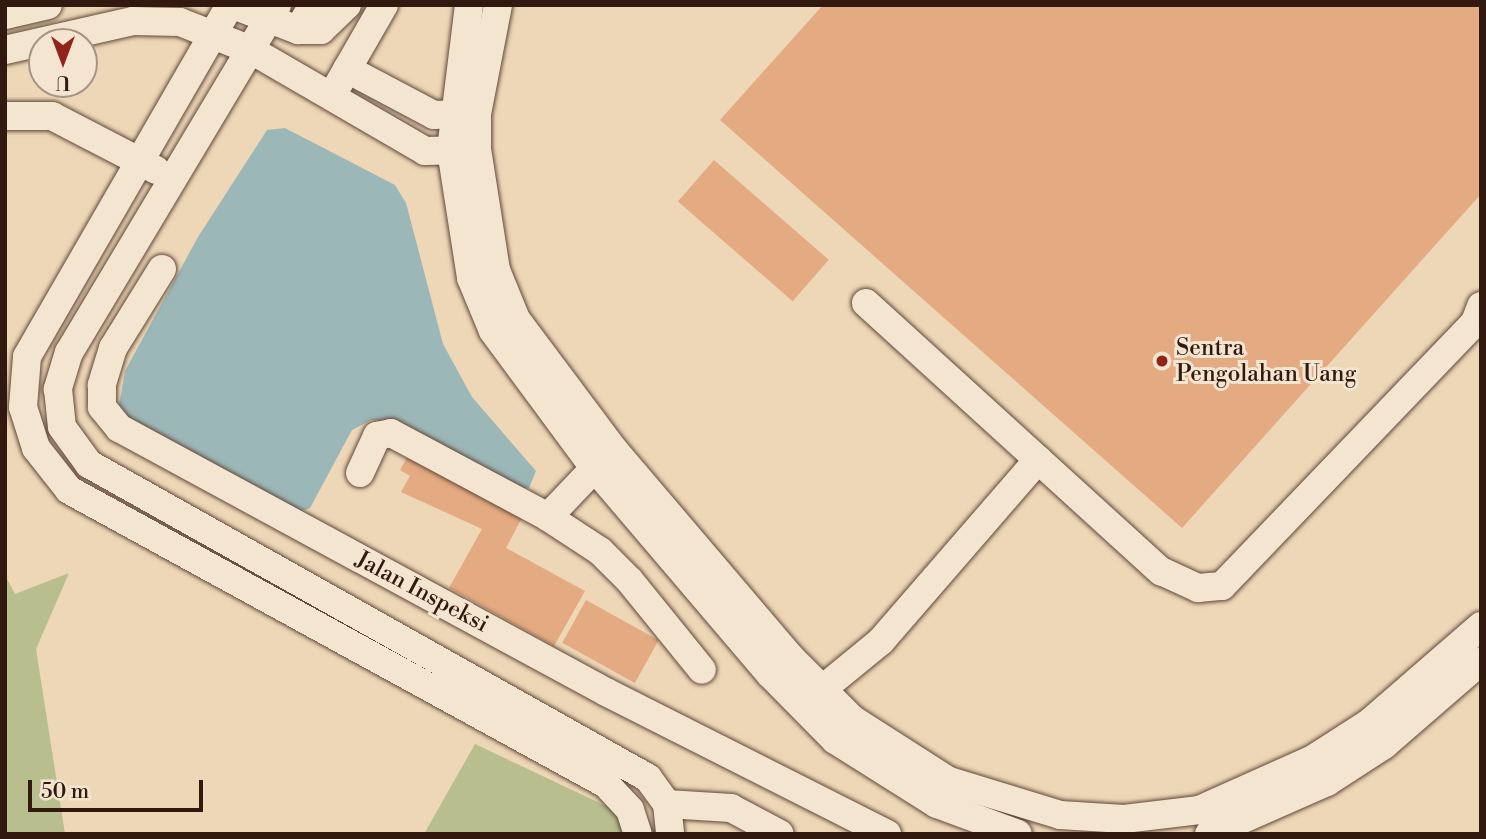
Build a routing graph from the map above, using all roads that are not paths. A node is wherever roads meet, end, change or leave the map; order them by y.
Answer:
1 (48, 5) edge
2 (231, 5) edge
3 (313, 5) edge
4 (347, 5) edge
5 (384, 5) edge
6 (469, 5) edge
7 (498, 5) edge
8 (273, 12) edge
9 (5, 15) edge
10 (298, 30) junction
11 (213, 35) junction
12 (5, 50) edge
13 (251, 50) junction
14 (347, 69) junction
15 (329, 99) junction
16 (464, 115) junction
17 (5, 116) edge
18 (464, 150) junction
19 (140, 159) junction
20 (173, 182) junction
21 (162, 269) dead end
22 (866, 303) dead end
23 (1481, 306) edge
24 (603, 458) junction
25 (1038, 460) junction
26 (360, 473) dead end
27 (548, 517) junction
28 (1481, 626) edge
29 (1481, 661) edge
30 (702, 670) dead end
31 (812, 697) junction
32 (667, 804) junction
33 (1058, 825) edge
34 (638, 834) edge
35 (670, 834) edge
36 (780, 834) edge
37 (887, 834) edge
38 (1017, 834) edge
39 (1209, 834) edge

1 - 9 lane
2 - 8 lane
2 - 11 lane
3 - 10 lane
4 - 10 lane
5 - 14 lane
6 - 16 lane
7 - 16 lane
8 - 10 lane
8 - 13 lane
11 - 12 lane
11 - 13 lane
11 - 19 lane
13 - 15 lane
13 - 20 lane
14 - 15 lane
14 - 16 lane
15 - 18 lane
16 - 18 lane
17 - 19 lane
18 - 24 lane
19 - 20 lane
19 - 34 lane
20 - 32 lane
21 - 37 lane, Jalan Inspeksi
22 - 25 lane
23 - 25 lane
24 - 27 lane
24 - 31 lane
25 - 31 lane
26 - 27 lane
27 - 30 lane
28 - 33 lane
29 - 39 lane
31 - 33 lane
31 - 38 lane
32 - 35 lane
32 - 36 lane

